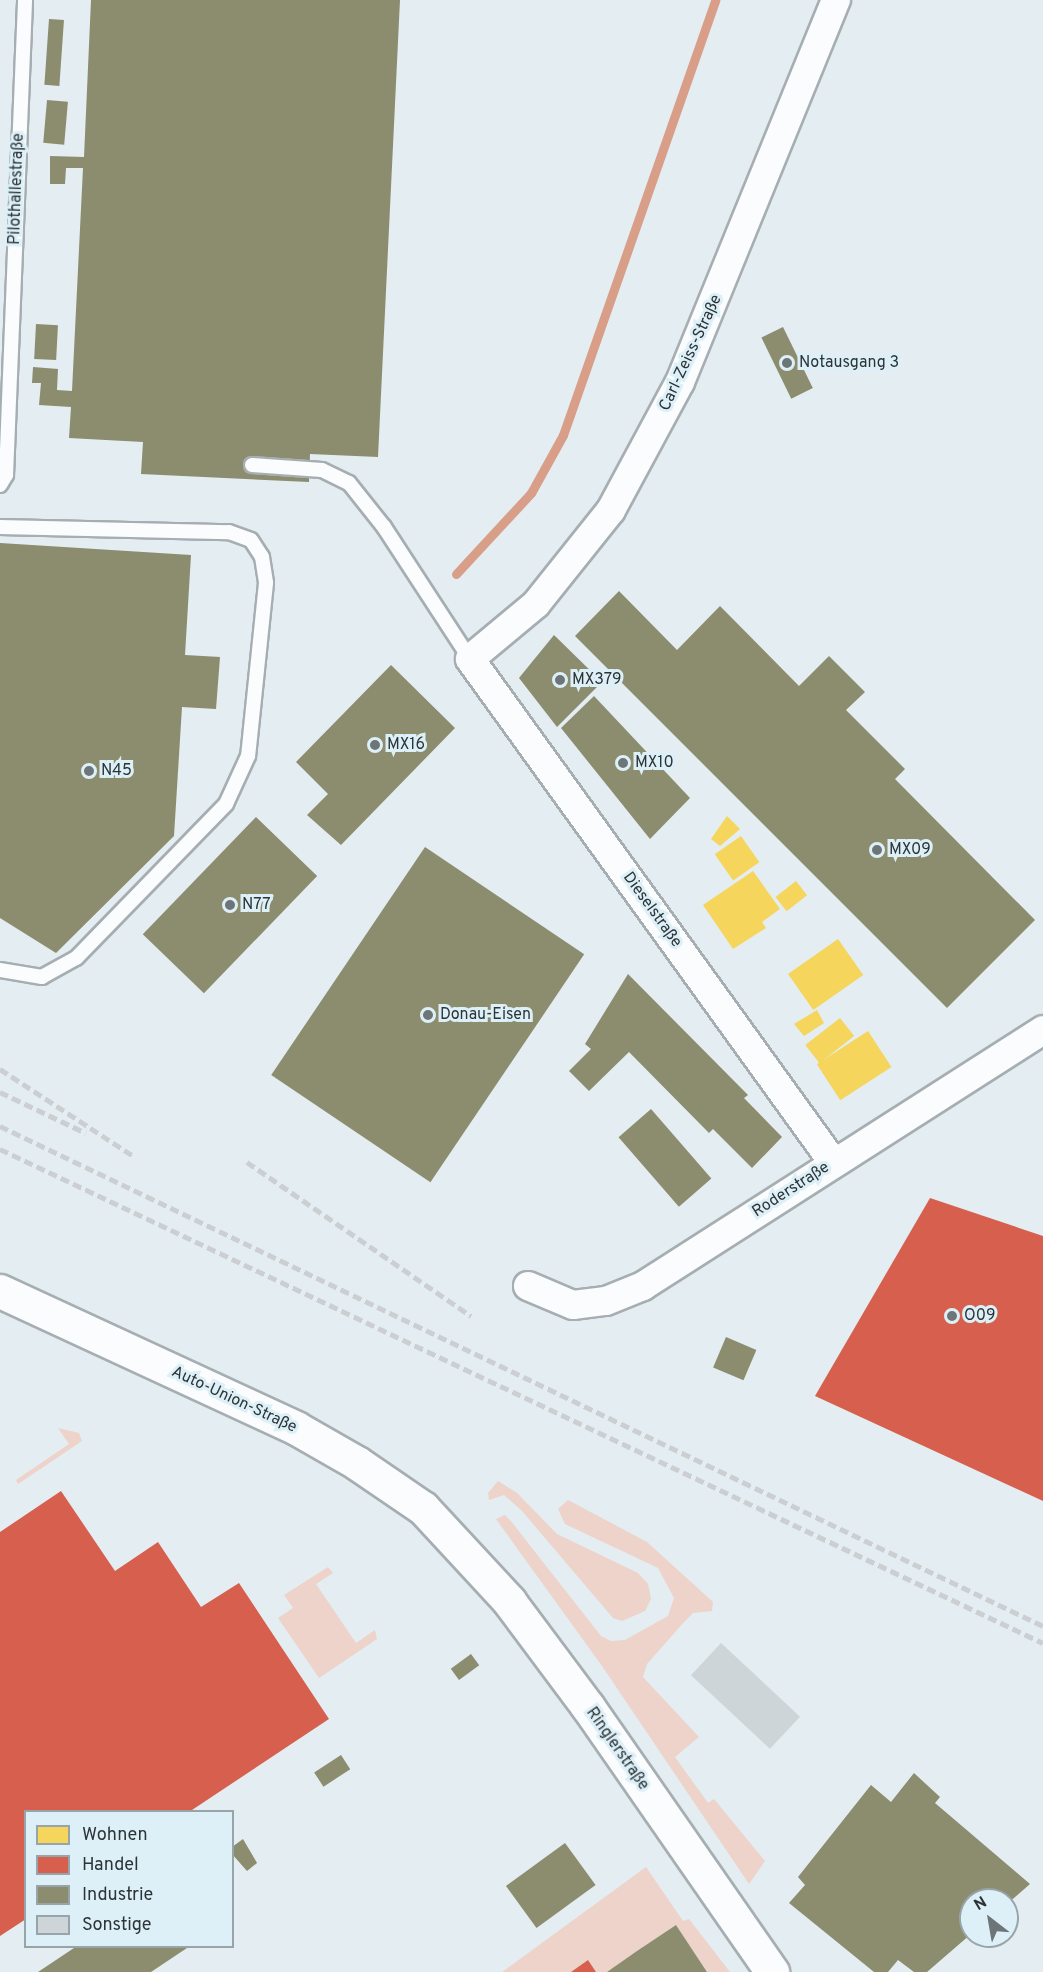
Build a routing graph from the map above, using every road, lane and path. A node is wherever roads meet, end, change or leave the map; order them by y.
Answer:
1 (25, 0) edge
2 (836, 0) edge
3 (252, 465) dead end
4 (0, 485) edge
5 (0, 527) edge
6 (471, 659) junction
7 (0, 970) edge
8 (1043, 1030) edge
9 (833, 1162) junction
10 (528, 1286) dead end
11 (0, 1292) edge
12 (452, 1535) joint
13 (772, 1972) edge

1 - 4 lane, Pilothallestraße
2 - 6 street, Carl-Zeiss-Straße
3 - 6 lane
5 - 7 lane
6 - 9 street, Dieselstraße
8 - 9 street, Roderstraße
9 - 10 street, Roderstraße
11 - 12 street, Auto-Union-Straße
12 - 13 street, Ringlerstraße

